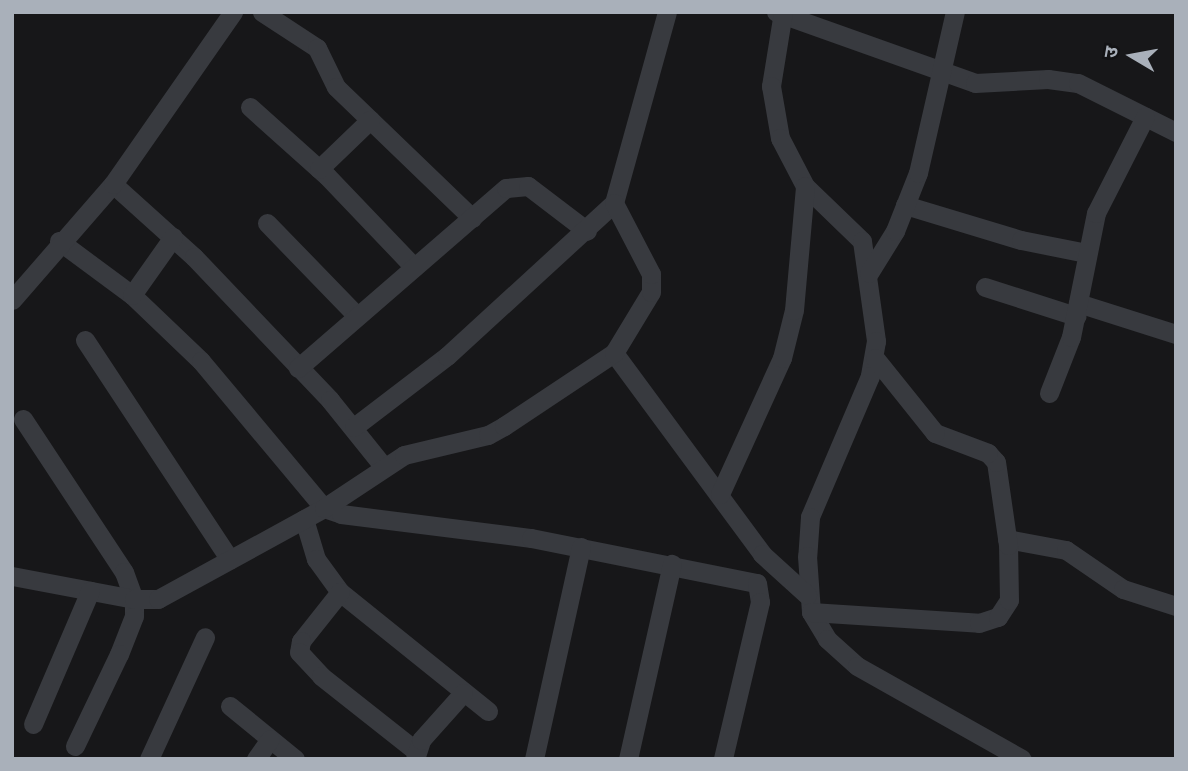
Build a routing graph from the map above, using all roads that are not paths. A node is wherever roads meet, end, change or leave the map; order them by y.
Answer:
1 (233, 12) edge
2 (262, 12) edge
3 (667, 12) edge
4 (955, 12) edge
5 (780, 13) edge
6 (942, 73) junction
7 (250, 107) dead end
8 (1145, 117) junction
9 (370, 120) junction
10 (1176, 132) edge
11 (319, 169) junction
12 (113, 184) junction
13 (805, 186) junction
14 (614, 203) junction
15 (905, 205) junction
16 (472, 218) junction
17 (267, 223) dead end
18 (587, 231) junction
19 (173, 237) junction
20 (59, 241) junction
21 (1086, 253) junction
22 (414, 267) junction
23 (869, 273) junction
24 (985, 287) dead end
25 (132, 295) junction
26 (12, 299) edge
27 (1077, 309) junction
28 (357, 316) junction
29 (1176, 334) edge
30 (85, 340) dead end
31 (614, 353) junction
32 (875, 358) junction
33 (298, 368) junction
34 (1049, 393) dead end
35 (23, 419) dead end
36 (354, 427) junction
37 (383, 466) junction
38 (720, 494) junction
39 (324, 508) junction
40 (304, 519) junction
41 (1007, 539) junction
42 (581, 547) junction
43 (230, 560) junction
44 (672, 564) junction
45 (12, 576) edge
46 (90, 591) junction
47 (340, 592) junction
48 (134, 599) junction
49 (809, 603) junction
50 (1176, 607) edge
51 (205, 637) dead end
52 (463, 692) junction
53 (230, 706) dead end
54 (488, 711) dead end
55 (33, 724) dead end
56 (270, 739) junction
57 (75, 746) dead end
58 (415, 755) edge
59 (149, 759) edge
60 (256, 759) edge
61 (295, 759) edge
62 (534, 759) edge
63 (628, 759) edge
64 (723, 759) edge
65 (1022, 759) edge

1 - 12 street
2 - 9 street
3 - 14 street
4 - 6 street
5 - 6 street
5 - 13 street
6 - 8 street
6 - 15 street
7 - 11 street
8 - 10 street
8 - 21 street
9 - 11 street
9 - 16 street
11 - 22 street
12 - 19 street
12 - 20 street
13 - 23 street
13 - 38 street
14 - 18 street
14 - 31 street
15 - 21 street
15 - 23 street
16 - 18 street
16 - 22 street
17 - 28 street
18 - 36 street
19 - 25 street
19 - 33 street
20 - 25 street
20 - 26 street
21 - 27 street
22 - 28 street
23 - 32 street
24 - 27 street
25 - 39 street
27 - 29 street
27 - 34 street
28 - 33 street
30 - 43 street
31 - 37 street
31 - 38 street
32 - 41 street
32 - 49 street
33 - 36 street
35 - 48 street
36 - 37 street
37 - 39 street
38 - 49 street
39 - 40 street
39 - 42 street
40 - 43 street
40 - 47 street
41 - 49 street
41 - 50 street
42 - 44 street
42 - 62 street
43 - 48 street
44 - 63 street
44 - 64 street
45 - 46 street
46 - 48 street
46 - 55 street
47 - 52 street
47 - 58 street
48 - 57 street
49 - 65 street
51 - 59 street
52 - 54 street
52 - 58 street
53 - 56 street
56 - 60 street
56 - 61 street

